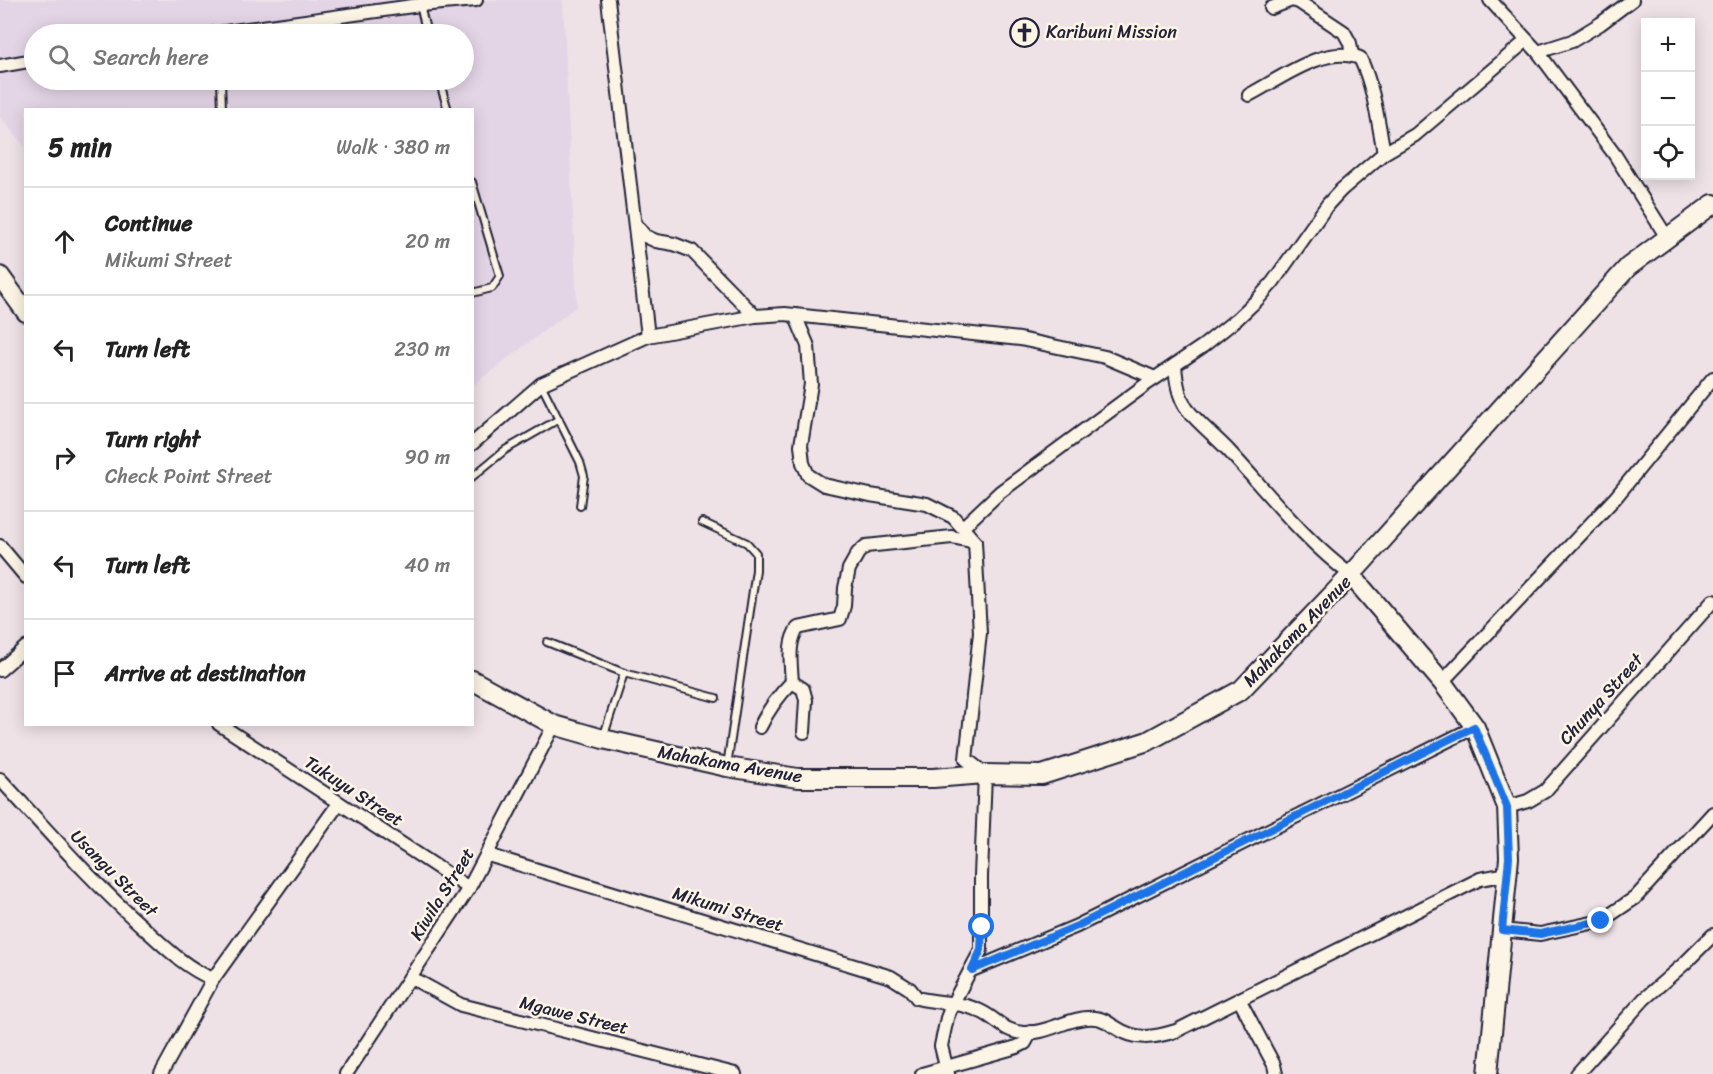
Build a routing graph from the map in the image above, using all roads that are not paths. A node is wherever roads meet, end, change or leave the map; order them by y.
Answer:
1 (476, 0) edge
2 (608, 0) edge
3 (1490, 0) edge
4 (1632, 0) edge
5 (420, 5) junction
6 (1270, 8) dead end
7 (286, 24) edge
8 (425, 24) edge
9 (1526, 41) junction
10 (1538, 52) junction
11 (1352, 55) junction
12 (24, 62) edge
13 (0, 66) edge
14 (221, 90) edge
15 (442, 90) edge
16 (1249, 95) dead end
17 (222, 108) edge
18 (447, 108) edge
19 (1384, 153) junction
20 (474, 189) edge
21 (1713, 204) edge
22 (636, 223) junction
23 (1668, 239) junction
24 (0, 276) edge
25 (474, 292) edge
26 (24, 309) edge
27 (795, 315) junction
28 (755, 316) junction
29 (648, 336) junction
30 (1175, 365) junction
31 (1155, 378) junction
32 (1713, 378) edge
33 (541, 384) junction
34 (559, 419) junction
35 (474, 442) edge
36 (474, 475) edge
37 (580, 506) dead end
38 (702, 522) dead end
39 (963, 527) junction
40 (975, 542) junction
41 (0, 546) edge
42 (24, 575) edge
43 (1351, 575) junction
44 (1713, 601) edge
45 (547, 642) dead end
46 (24, 649) edge
47 (0, 670) edge
48 (624, 673) junction
49 (474, 681) edge
50 (792, 682) junction
51 (1442, 682) junction
52 (716, 698) dead end
53 (554, 725) junction
54 (222, 726) edge
55 (1474, 727) junction
56 (760, 728) dead end
57 (804, 732) dead end
58 (603, 739) junction
59 (727, 767) junction
60 (985, 774) junction
61 (0, 779) edge
62 (339, 803) junction
63 (1507, 807) junction
64 (1713, 813) edge
65 (488, 855) junction
66 (1508, 874) junction
67 (469, 888) junction
68 (1502, 930) junction
69 (1713, 935) edge
70 (972, 970) junction
71 (410, 977) junction
72 (213, 979) junction
73 (1239, 999) junction
74 (953, 1003) junction
75 (1031, 1032) junction
76 (947, 1070) edge
77 (161, 1074) edge
78 (346, 1074) edge
79 (735, 1074) edge
80 (922, 1074) edge
81 (1276, 1074) edge
82 (1488, 1074) edge
83 (1577, 1074) edge

1 - 5 street
2 - 22 street
3 - 9 street
4 - 10 street
5 - 7 street
5 - 8 lane
6 - 11 street
9 - 10 street
9 - 19 street
10 - 23 street
11 - 16 street
11 - 19 street
12 - 13 street
14 - 17 lane
15 - 18 lane
19 - 30 street
20 - 25 lane
21 - 23 street, Mahakama Avenue
22 - 28 street
22 - 29 street
23 - 43 street, Mahakama Avenue
24 - 26 street
27 - 28 street
27 - 31 street
27 - 39 street
28 - 29 street
29 - 33 street
30 - 31 street
30 - 43 street
31 - 39 street
32 - 51 street
33 - 34 lane
33 - 35 street
34 - 36 lane
34 - 37 lane
38 - 59 lane
39 - 40 street
40 - 50 street
40 - 60 street
41 - 42 street
43 - 51 street
43 - 60 street, Mahakama Avenue
44 - 63 street, Chunya Street
45 - 48 lane
46 - 47 street
48 - 52 lane
48 - 58 lane
49 - 53 street, Mahakama Avenue
50 - 56 street
50 - 57 street
51 - 55 street
53 - 58 street, Mahakama Avenue
53 - 65 street, Kiwila Street
54 - 62 street, Tukuyu Street
55 - 63 street
55 - 70 street
58 - 59 street, Mahakama Avenue
59 - 60 street, Mahakama Avenue
60 - 70 street
61 - 72 street, Usangu Street
62 - 67 street, Tukuyu Street
62 - 72 street
63 - 66 street
64 - 68 street
65 - 67 street, Kiwila Street
65 - 74 street, Mikumi Street
66 - 68 street
66 - 73 street
67 - 71 street, Kiwila Street
68 - 82 street
69 - 83 street
70 - 74 street
71 - 78 street, Kiwila Street
71 - 79 street, Mgawe Street
72 - 77 street
73 - 75 street
73 - 81 street
74 - 75 street, Mikumi Street
74 - 76 street
75 - 76 street
76 - 80 street

